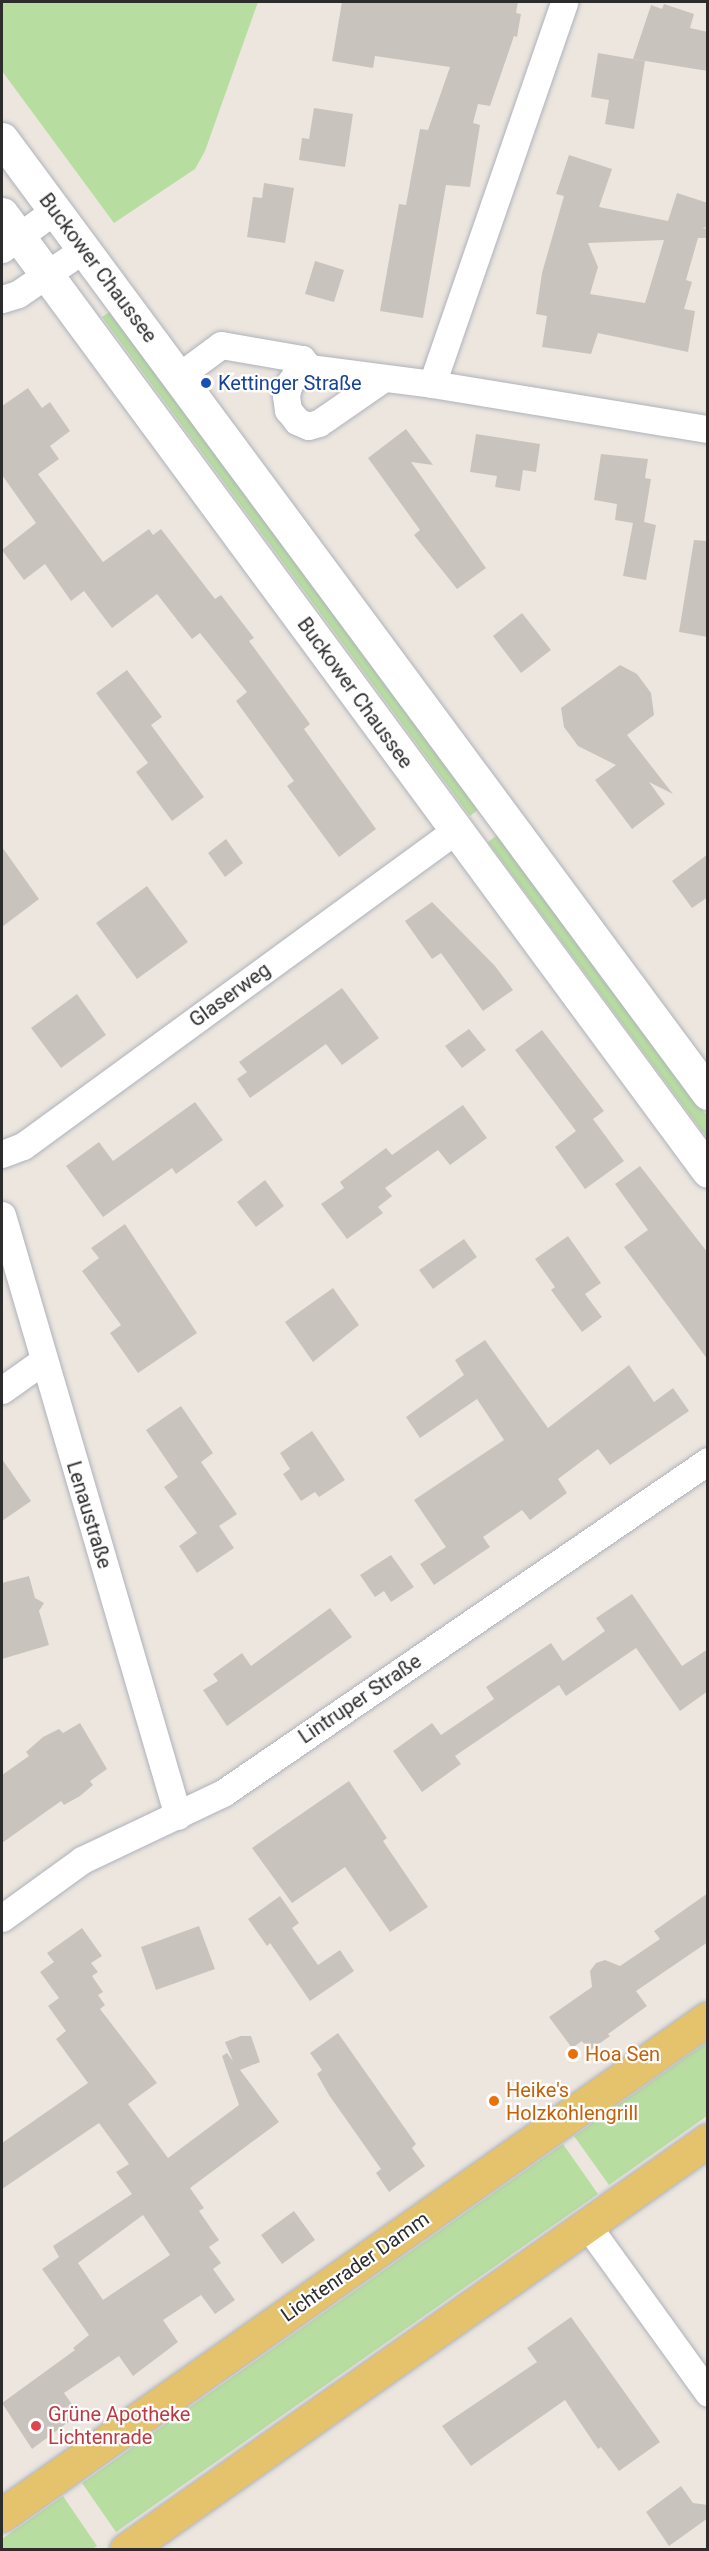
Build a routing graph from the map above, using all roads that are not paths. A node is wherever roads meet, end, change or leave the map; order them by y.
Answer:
1 (564, 2) edge
2 (2, 139) edge
3 (55, 210) junction
4 (7, 234) edge
5 (84, 249) junction
6 (47, 276) junction
7 (2, 299) edge
8 (309, 368) junction
9 (178, 376) junction
10 (384, 378) junction
11 (432, 384) junction
12 (708, 429) edge
13 (456, 830) junction
14 (708, 1093) edge
15 (2, 1154) edge
16 (708, 1171) edge
17 (2, 1215) edge
18 (43, 1361) junction
19 (2, 1389) edge
20 (708, 1461) edge
21 (178, 1815) junction
22 (2, 1918) edge
23 (708, 2018) edge
24 (708, 2139) edge
25 (587, 2225) junction
26 (708, 2393) edge
27 (2, 2513) edge
28 (126, 2550) edge

1 - 11 street
2 - 3 main road, Buckower Chaussee
3 - 4 street
3 - 5 main road, Buckower Chaussee
4 - 6 main road, Buckower Chaussee
5 - 6 street
5 - 9 main road, Buckower Chaussee
6 - 7 street
6 - 13 main road, Buckower Chaussee
8 - 9 street
8 - 10 street
8 - 10 street
9 - 14 main road, Buckower Chaussee
10 - 11 street
11 - 12 street
13 - 15 street, Glaserweg
13 - 16 main road, Buckower Chaussee
17 - 18 street, Lenaustraße
18 - 19 street
18 - 21 street, Lenaustraße
20 - 21 street, Lintruper Straße
21 - 22 street, Lintruper Straße
23 - 27 main road, Lichtenrader Damm
24 - 25 main road
25 - 26 street
25 - 28 main road

